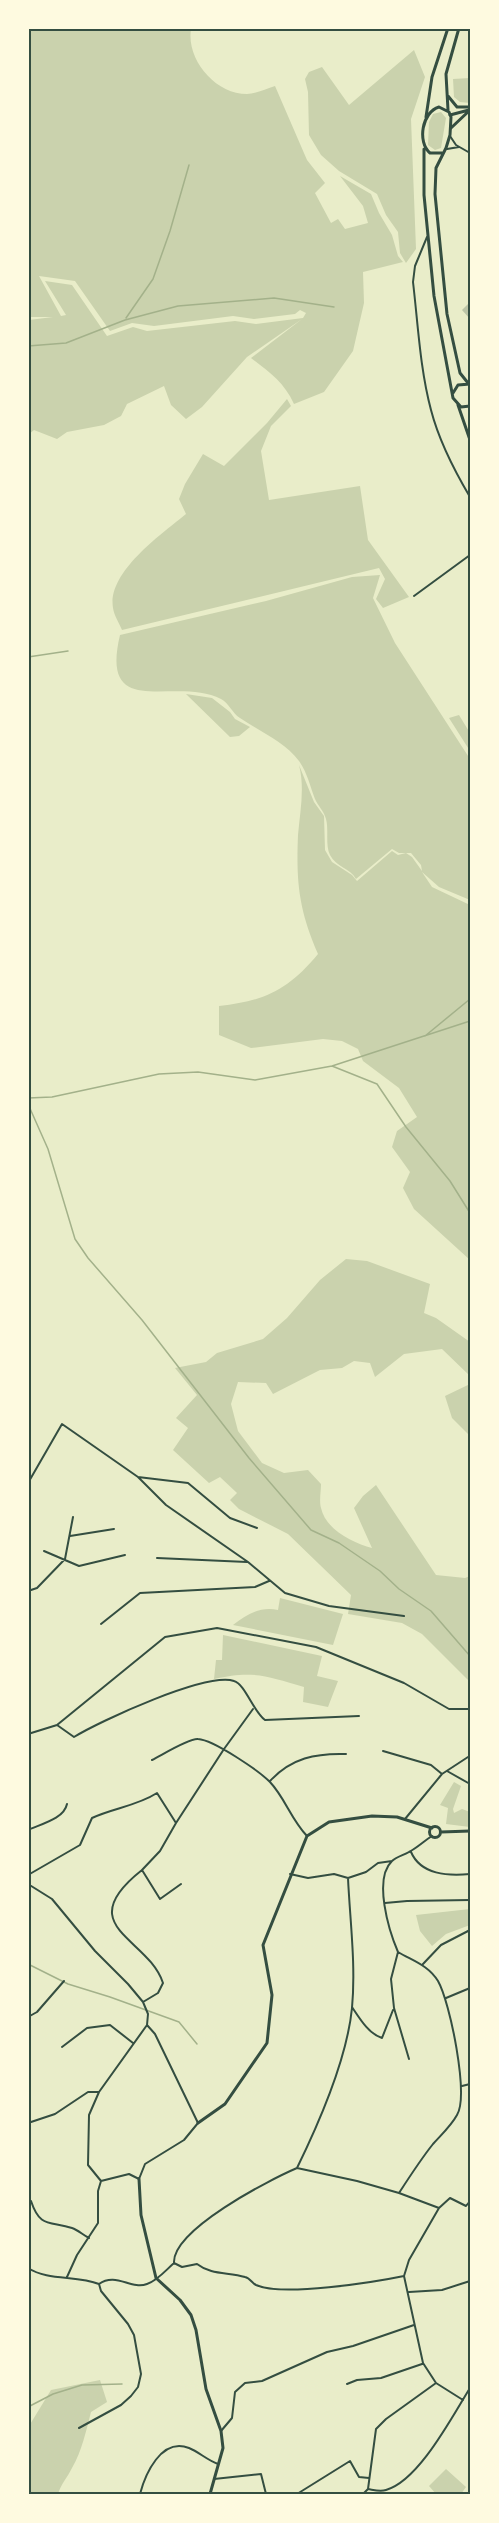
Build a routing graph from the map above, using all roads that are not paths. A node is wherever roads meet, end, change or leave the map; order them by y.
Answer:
1 (448, 28) edge
2 (459, 28) edge
3 (446, 92) junction
4 (471, 109) edge
5 (449, 113) junction
6 (425, 121) junction
7 (450, 129) junction
8 (450, 135) junction
9 (423, 141) junction
10 (464, 149) junction
11 (443, 152) junction
12 (471, 153) edge
13 (428, 233) junction
14 (470, 383) edge
15 (453, 394) junction
16 (458, 405) junction
17 (471, 406) edge
18 (471, 440) edge
19 (464, 486) junction
20 (471, 491) edge
21 (471, 497) edge
22 (471, 555) edge
23 (414, 596) dead end
24 (138, 1477) junction
25 (28, 1483) edge
26 (73, 1517) dead end
27 (257, 1528) dead end
28 (114, 1529) dead end
29 (70, 1536) junction
30 (44, 1551) dead end
31 (125, 1555) dead end
32 (157, 1558) dead end
33 (65, 1559) junction
34 (248, 1563) junction
35 (270, 1581) junction
36 (28, 1591) edge
37 (404, 1616) dead end
38 (100, 1624) dead end
39 (253, 1709) junction
40 (471, 1709) edge
41 (359, 1716) dead end
42 (57, 1725) junction
43 (28, 1734) edge
44 (224, 1749) junction
45 (383, 1751) dead end
46 (346, 1754) dead end
47 (471, 1757) edge
48 (152, 1760) dead end
49 (446, 1771) junction
50 (442, 1774) junction
51 (269, 1782) junction
52 (471, 1784) edge
53 (66, 1804) dead end
54 (405, 1819) junction
55 (176, 1823) junction
56 (432, 1828) junction
57 (28, 1830) edge
58 (471, 1831) edge
59 (441, 1832) junction
60 (307, 1836) junction
61 (432, 1836) junction
62 (411, 1851) junction
63 (392, 1861) junction
64 (142, 1870) junction
65 (290, 1874) junction
66 (471, 1874) edge
67 (28, 1875) edge
68 (348, 1878) junction
69 (28, 1884) edge
70 (182, 1884) dead end
71 (471, 1900) edge
72 (385, 1903) junction
73 (471, 1930) edge
74 (398, 1952) junction
75 (423, 1964) junction
76 (64, 1981) dead end
77 (471, 1988) edge
78 (446, 1998) junction
79 (143, 2002) junction
80 (352, 2007) junction
81 (394, 2008) junction
82 (28, 2017) edge
83 (147, 2025) junction
84 (133, 2043) junction
85 (62, 2047) dead end
86 (409, 2059) dead end
87 (471, 2084) edge
88 (462, 2086) junction
89 (99, 2092) junction
90 (28, 2123) edge
91 (198, 2123) junction
92 (297, 2168) junction
93 (139, 2179) junction
94 (101, 2181) junction
95 (399, 2193) junction
96 (31, 2201) dead end
97 (471, 2201) edge
98 (439, 2208) junction
99 (89, 2238) junction
100 (174, 2263) junction
101 (28, 2268) edge
102 (404, 2276) junction
103 (67, 2277) junction
104 (156, 2278) junction
105 (471, 2282) edge
106 (99, 2284) junction
107 (409, 2292) junction
108 (415, 2325) junction
109 (423, 2363) junction
110 (436, 2383) junction
111 (347, 2384) dead end
112 (471, 2388) edge
113 (463, 2400) junction
114 (79, 2428) dead end
115 (221, 2431) junction
116 (218, 2464) junction
117 (370, 2478) junction
118 (214, 2479) junction
119 (368, 2489) junction
120 (140, 2494) edge
121 (210, 2494) edge
122 (266, 2494) edge
123 (297, 2494) edge
124 (363, 2494) edge

1 - 6 street
2 - 3 street
3 - 4 street
3 - 5 street
4 - 5 street
4 - 7 street
5 - 6 street
5 - 7 street
6 - 9 street
7 - 8 street
8 - 10 street
8 - 11 street
9 - 11 street
9 - 13 street
10 - 11 street
10 - 12 street
11 - 14 street
13 - 15 street
13 - 19 street
14 - 15 street
15 - 16 street
16 - 17 street
16 - 18 street
19 - 20 street
19 - 21 street
22 - 23 street
24 - 25 street
24 - 27 street
24 - 34 street
26 - 29 street
28 - 29 street
29 - 33 street
30 - 33 street
31 - 33 street
32 - 34 street
33 - 36 street
34 - 35 street
35 - 37 street
35 - 38 street
39 - 41 street
39 - 42 street
39 - 44 street
40 - 42 street
42 - 43 street
44 - 48 street
44 - 51 street
44 - 55 street
45 - 50 street
46 - 51 street
47 - 49 street
49 - 50 street
49 - 52 street
50 - 54 street
51 - 60 street
53 - 57 street
54 - 56 street
54 - 60 street
55 - 64 street
55 - 67 street
56 - 59 street
56 - 61 street
58 - 59 street
59 - 61 street
60 - 65 street
61 - 62 street
62 - 63 street
62 - 66 street
63 - 68 street
63 - 72 street
64 - 70 street
64 - 79 street
65 - 68 street
65 - 91 street
68 - 80 street
69 - 79 street
71 - 72 street
72 - 74 street
73 - 75 street
74 - 75 street
74 - 81 street
75 - 78 street
76 - 82 street
77 - 78 street
78 - 88 street
79 - 83 street
80 - 81 street
80 - 92 street
81 - 86 street
83 - 84 street
83 - 91 street
84 - 85 street
84 - 89 street
87 - 88 street
88 - 95 street
89 - 90 street
89 - 94 street
91 - 93 street
92 - 95 street
92 - 100 street
93 - 94 street
93 - 104 street
94 - 99 street
95 - 98 street
96 - 99 street
97 - 98 street
98 - 102 street
99 - 103 street
100 - 102 street
100 - 104 street
101 - 103 street
102 - 107 street
103 - 106 street
104 - 106 street
104 - 115 street
105 - 107 street
106 - 114 street
107 - 108 street
108 - 109 street
108 - 115 street
109 - 110 street
109 - 111 street
110 - 113 street
110 - 117 street
112 - 113 street
113 - 119 street
115 - 116 street
116 - 118 street
116 - 120 street
117 - 119 street
117 - 123 street
118 - 121 street
118 - 122 street
119 - 124 street

